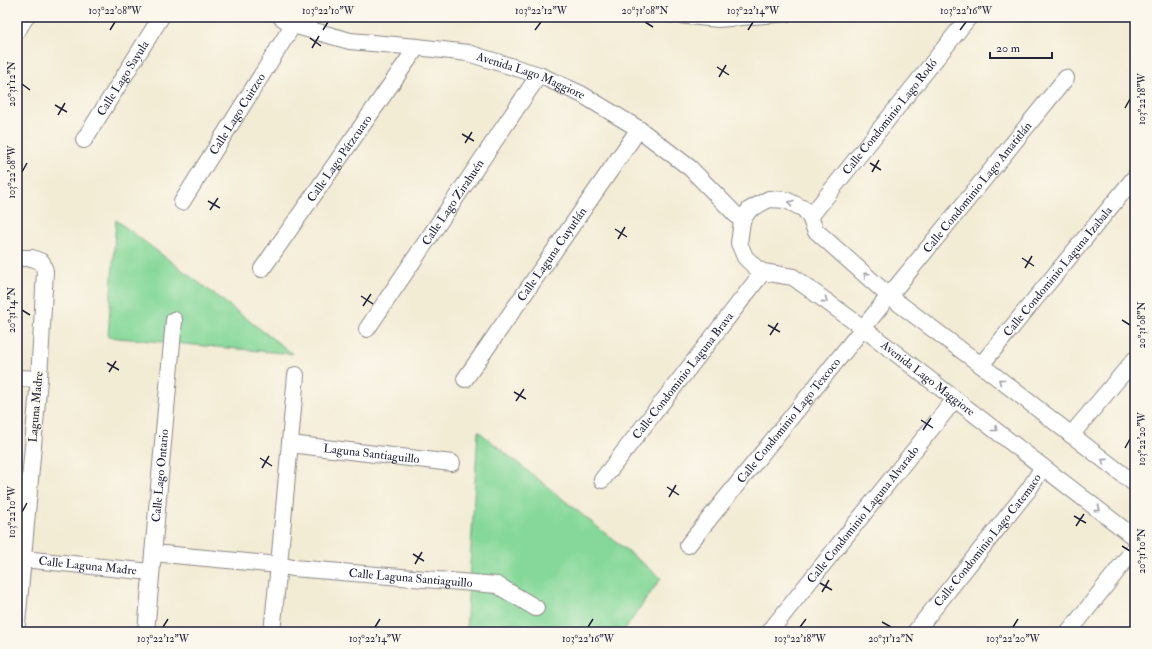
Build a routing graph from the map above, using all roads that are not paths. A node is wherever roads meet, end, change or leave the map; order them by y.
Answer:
1 (26, 17) edge
2 (161, 17) edge
3 (658, 17) edge
4 (788, 17) edge
5 (969, 17) edge
6 (287, 21) edge
7 (17, 31) edge
8 (417, 47) junction
9 (539, 75) junction
10 (1066, 78) dead end
11 (639, 129) junction
12 (84, 140) dead end
13 (1135, 177) edge
14 (182, 202) dead end
15 (810, 217) junction
16 (742, 221) junction
17 (17, 258) edge
18 (262, 269) dead end
19 (763, 272) junction
20 (889, 296) junction
21 (174, 320) dead end
22 (863, 328) junction
23 (367, 329) dead end
24 (1135, 359) edge
25 (981, 366) junction
26 (296, 375) dead end
27 (17, 378) edge
28 (39, 379) junction
29 (465, 379) dead end
30 (955, 399) junction
31 (1071, 435) junction
32 (290, 444) junction
33 (452, 463) dead end
34 (1043, 467) junction
35 (602, 480) dead end
36 (1135, 484) edge
37 (23, 500) edge
38 (1135, 538) edge
39 (688, 545) dead end
40 (1135, 548) edge
41 (153, 553) junction
42 (23, 560) junction
43 (280, 565) junction
44 (151, 572) junction
45 (536, 608) dead end
46 (17, 624) edge
47 (770, 631) edge
48 (146, 632) edge
49 (272, 632) edge
50 (915, 632) edge
51 (1069, 632) edge

1 - 7 street
2 - 12 street, Calle Lago Sayula
3 - 4 lane
5 - 15 street, Calle Condominio Lago Rodó
6 - 8 street, Avenida Lago Maggiore
6 - 14 street, Calle Lago Cuitzeo
8 - 9 street, Avenida Lago Maggiore
8 - 18 street, Calle Lago Pátzcuaro
9 - 11 street, Avenida Lago Maggiore
9 - 23 street, Calle Lago Zirahuén
10 - 20 street, Calle Condominio Lago Amatitlán
11 - 16 street, Avenida Lago Maggiore
11 - 29 street, Calle Laguna Cuyutlán
13 - 25 street, Calle Condominio Laguna Izabala
15 -> 16 street
20 -> 15 street
16 - 19 street, Avenida Lago Maggiore
17 - 28 street, Laguna Madre
19 -> 22 street, Avenida Lago Maggiore
19 - 35 street, Calle Condominio Laguna Brava
20 - 22 street, Calle Condominio Lago Texcoco
20 - 25 street
21 - 41 street, Calle Lago Ontario
22 - 30 street, Avenida Lago Maggiore
22 - 39 street, Calle Condominio Lago Texcoco
24 - 31 street
31 -> 25 street
26 - 32 street
27 - 28 street
28 - 37 street, Laguna Madre
30 -> 34 street, Avenida Lago Maggiore
30 - 47 street, Calle Condominio Laguna Alvarado
36 -> 31 street
32 - 33 street, Laguna Santiaguillo
32 - 43 street
34 -> 38 street, Avenida Lago Maggiore
34 - 50 street, Calle Condominio Lago Catemaco
37 - 42 street, Laguna Madre
40 - 51 street
41 - 43 street, Calle Laguna Santiaguillo
41 - 44 street, Calle Lago Ontario
42 - 44 street, Calle Laguna Madre
42 - 46 street, Laguna Madre
43 - 45 street, Calle Laguna Santiaguillo
43 - 49 street
44 - 48 street, Calle Lago Ontario

